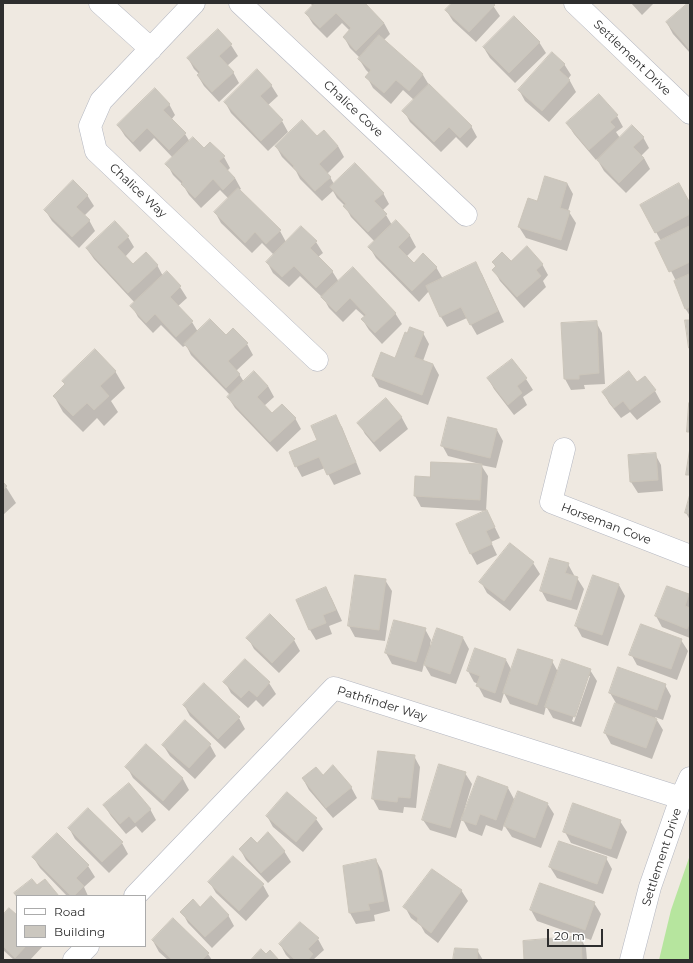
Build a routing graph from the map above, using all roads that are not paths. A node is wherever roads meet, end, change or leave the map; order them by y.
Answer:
1 (100, 3) edge
2 (194, 3) edge
3 (240, 3) edge
4 (575, 3) edge
5 (151, 49) junction
6 (690, 113) edge
7 (466, 215) dead end
8 (317, 360) dead end
9 (564, 449) dead end
10 (690, 556) edge
11 (690, 778) edge
12 (681, 798) junction
13 (136, 895) edge
14 (87, 947) edge
15 (74, 960) edge
16 (631, 960) edge

1 - 5 street
2 - 5 street, Chalice Way
3 - 7 street, Chalice Cove
4 - 6 street, Settlement Drive
5 - 8 street, Chalice Way
9 - 10 street, Horseman Cove
11 - 12 street, Settlement Drive
12 - 13 street, Pathfinder Way
12 - 16 street, Settlement Drive
14 - 15 street

